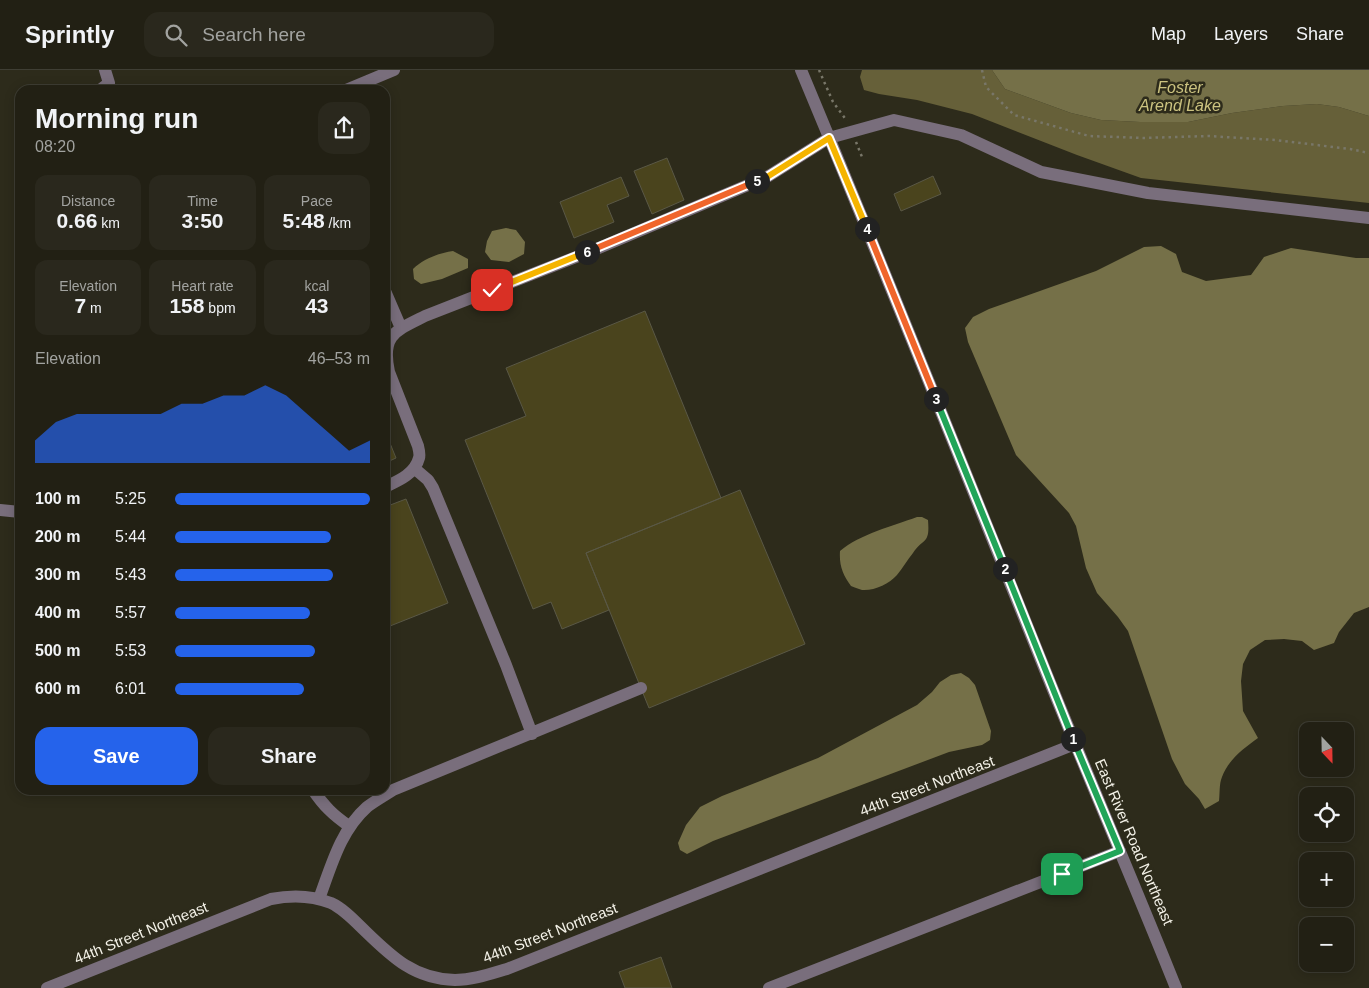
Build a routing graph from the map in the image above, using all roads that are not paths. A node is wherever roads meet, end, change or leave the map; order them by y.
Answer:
1 (105, 70) edge
2 (394, 70) edge
3 (801, 70) edge
4 (365, 76) edge
5 (106, 85) edge
6 (353, 85) edge
7 (829, 138) junction
8 (1369, 218) edge
9 (390, 303) edge
10 (401, 328) junction
11 (390, 340) edge
12 (390, 375) edge
13 (414, 468) junction
14 (390, 485) edge
15 (0, 510) edge
16 (15, 512) edge
17 (641, 688) dead end
18 (532, 734) junction
19 (1075, 744) junction
20 (390, 792) edge
21 (316, 795) edge
22 (386, 795) edge
23 (349, 826) junction
24 (1120, 851) junction
25 (319, 899) junction
26 (46, 988) edge
27 (769, 988) edge
28 (1176, 988) edge

1 - 5 street
2 - 4 street
3 - 7 street, East River Road Northeast
4 - 6 street
7 - 8 street
7 - 10 street
7 - 19 street, East River Road Northeast
9 - 10 street
10 - 11 street
12 - 13 street
13 - 14 street
13 - 18 street
15 - 16 street
17 - 18 street
18 - 20 street
19 - 24 street, East River Road Northeast
19 - 25 street, 44th Street Northeast
21 - 23 street
22 - 23 street
23 - 25 street
24 - 27 street
24 - 28 street, East River Road Northeast
25 - 26 street, 44th Street Northeast

